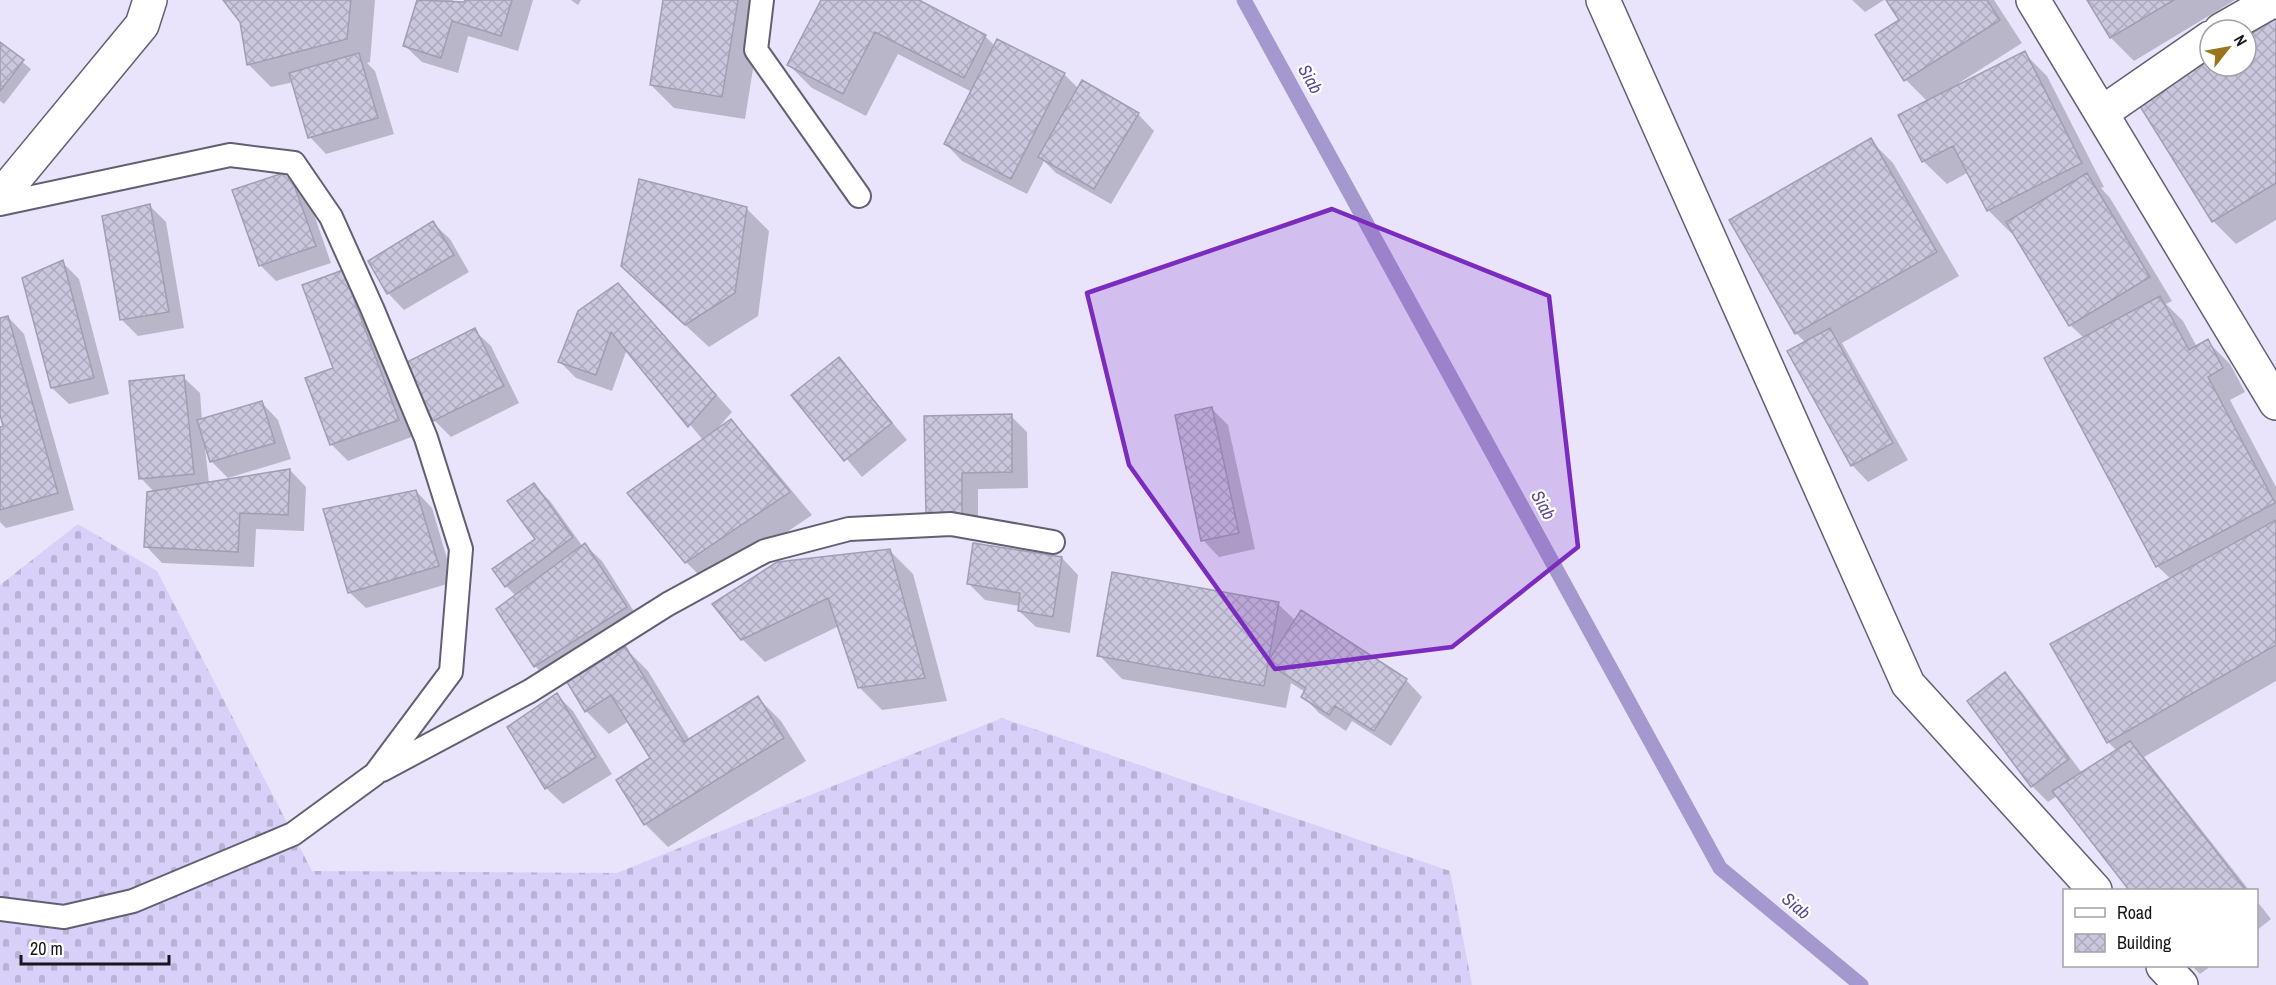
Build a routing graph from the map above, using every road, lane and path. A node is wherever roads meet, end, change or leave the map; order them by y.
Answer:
1 (150, 0) edge
2 (762, 0) edge
3 (1603, 0) edge
4 (2033, 0) edge
5 (2276, 2) edge
6 (2242, 18) edge
7 (2198, 46) edge
8 (2103, 112) junction
9 (859, 196) dead end
10 (0, 197) edge
11 (0, 204) edge
12 (2276, 403) edge
13 (1053, 542) dead end
14 (375, 774) junction
15 (2093, 889) edge
16 (0, 909) edge
17 (2164, 967) edge
18 (2181, 985) edge

1 - 10 street
2 - 9 lane
3 - 15 street
4 - 8 street
5 - 6 street
7 - 8 street
8 - 12 street
11 - 14 lane
13 - 14 lane
14 - 16 lane
17 - 18 street

